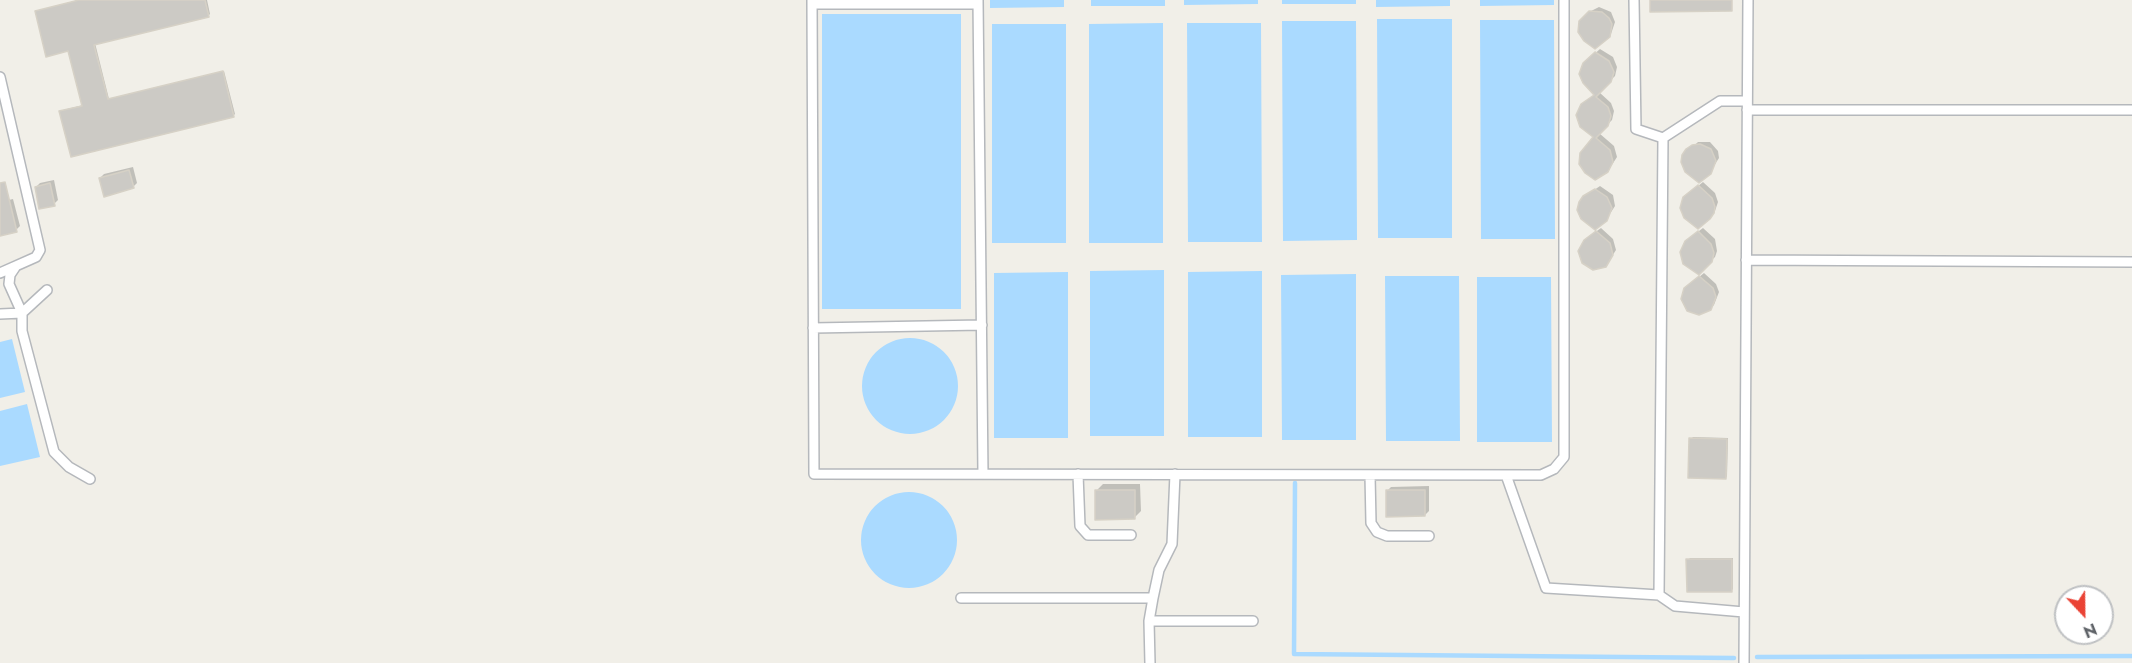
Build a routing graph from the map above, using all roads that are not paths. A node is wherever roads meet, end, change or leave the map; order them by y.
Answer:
1 (1564, 0) edge
2 (1634, 0) edge
3 (1748, 0) edge
4 (812, 2) edge
5 (978, 2) edge
6 (0, 77) edge
7 (1747, 105) junction
8 (2132, 110) edge
9 (1663, 138) junction
10 (1746, 261) junction
11 (2132, 262) edge
12 (16, 266) junction
13 (0, 273) edge
14 (47, 290) dead end
15 (22, 313) junction
16 (0, 314) edge
17 (982, 325) junction
18 (813, 328) junction
19 (983, 474) junction
20 (1078, 474) junction
21 (1175, 474) junction
22 (1370, 475) junction
23 (1506, 475) junction
24 (90, 479) dead end
25 (1131, 535) dead end
26 (1429, 536) dead end
27 (1659, 595) junction
28 (961, 598) dead end
29 (1154, 598) junction
30 (1744, 612) junction
31 (1149, 621) junction
32 (1253, 621) dead end
33 (1150, 663) edge
34 (1744, 663) edge

1 - 23 lane
2 - 9 lane
3 - 7 lane
4 - 5 lane
4 - 18 lane
5 - 17 lane
6 - 12 lane
7 - 8 lane
7 - 9 lane
7 - 10 lane
9 - 27 lane
10 - 11 lane
10 - 30 lane
12 - 13 lane
12 - 15 lane
14 - 15 lane
15 - 16 lane
15 - 24 lane
17 - 18 lane
17 - 19 lane
18 - 19 lane
19 - 20 lane
20 - 21 lane
20 - 25 lane
21 - 22 lane
21 - 29 lane
22 - 23 lane
22 - 26 lane
23 - 27 lane
27 - 30 lane
28 - 29 lane
29 - 31 lane
30 - 34 lane
31 - 32 lane
31 - 33 lane

